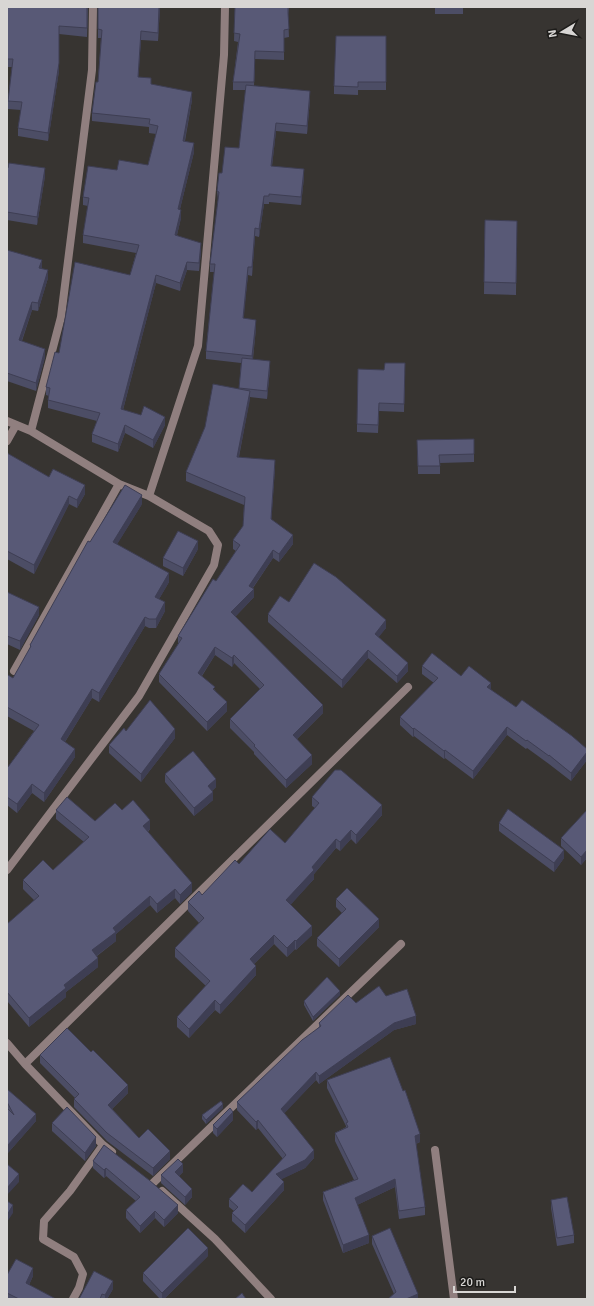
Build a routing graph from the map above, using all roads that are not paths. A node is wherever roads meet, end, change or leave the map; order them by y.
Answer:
1 (92, 7) edge
2 (225, 7) edge
3 (7, 420) edge
4 (16, 425) junction
5 (31, 431) junction
6 (7, 441) edge
7 (119, 484) junction
8 (149, 496) junction
9 (14, 671) dead end
10 (408, 687) dead end
11 (7, 870) edge
12 (401, 944) dead end
13 (7, 1043) edge
14 (25, 1064) junction
15 (103, 1144) junction
16 (435, 1150) dead end
17 (122, 1159) edge
18 (73, 1299) edge
19 (272, 1299) edge
20 (454, 1299) edge

1 - 5 street
2 - 8 street
3 - 4 street
4 - 5 street
4 - 6 street
5 - 7 street
7 - 8 street
7 - 9 street
8 - 11 street
10 - 14 street
12 - 19 street
13 - 14 street
14 - 15 street
15 - 17 street
15 - 18 street
16 - 20 street

